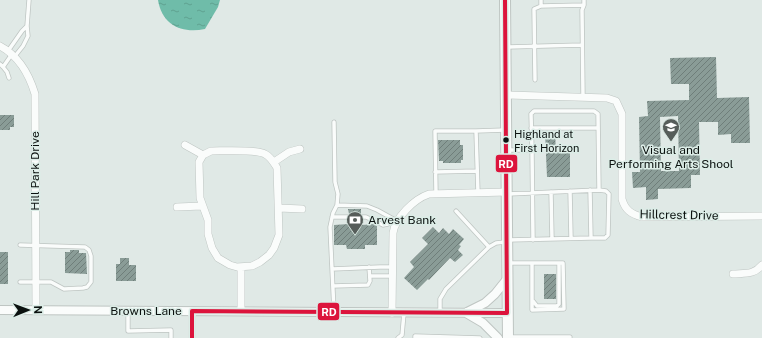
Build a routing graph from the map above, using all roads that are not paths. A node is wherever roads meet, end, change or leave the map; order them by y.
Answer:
1 (29, 0) edge
2 (505, 0) edge
3 (540, 0) edge
4 (584, 0) edge
5 (584, 5) junction
6 (540, 6) junction
7 (27, 26) junction
8 (582, 45) junction
9 (0, 46) edge
10 (535, 46) junction
11 (505, 47) junction
12 (12, 54) junction
13 (2, 66) edge
14 (9, 78) dead end
15 (535, 80) dead end
16 (505, 95) junction
17 (583, 97) junction
18 (334, 122) dead end
19 (531, 128) junction
20 (598, 128) junction
21 (506, 130) junction
22 (476, 131) junction
23 (185, 145) dead end
24 (300, 149) dead end
25 (506, 150) junction
26 (532, 150) junction
27 (203, 155) junction
28 (274, 162) junction
29 (476, 171) junction
30 (435, 172) junction
31 (590, 190) junction
32 (600, 190) junction
33 (570, 191) junction
34 (551, 192) junction
35 (436, 193) junction
36 (478, 193) junction
37 (507, 193) junction
38 (532, 193) junction
39 (337, 205) junction
40 (202, 206) junction
41 (177, 207) dead end
42 (279, 208) junction
43 (302, 209) dead end
44 (456, 211) dead end
45 (762, 216) edge
46 (332, 217) junction
47 (394, 220) junction
48 (571, 238) junction
49 (591, 238) junction
50 (552, 239) junction
51 (533, 240) junction
52 (507, 241) junction
53 (20, 245) dead end
54 (36, 245) junction
55 (489, 247) junction
56 (507, 263) junction
57 (532, 263) junction
58 (559, 263) junction
59 (762, 265) edge
60 (241, 267) junction
61 (369, 267) junction
62 (392, 268) junction
63 (332, 269) junction
64 (733, 274) dead end
65 (370, 276) junction
66 (392, 276) junction
67 (507, 279) junction
68 (20, 282) dead end
69 (36, 282) junction
70 (333, 286) junction
71 (532, 300) junction
72 (0, 310) edge
73 (36, 310) junction
74 (128, 310) junction
75 (192, 311) junction
76 (241, 311) junction
77 (334, 312) junction
78 (392, 313) junction
79 (404, 313) junction
80 (440, 313) junction
81 (465, 313) junction
82 (508, 313) junction
83 (537, 337) edge
84 (570, 337) dead end
85 (171, 338) edge
86 (192, 338) edge
87 (398, 338) edge
88 (415, 338) edge
89 (480, 338) edge
90 (505, 338) edge

1 - 7 lane
2 - 11 main road
3 - 6 lane
4 - 5 lane
5 - 6 lane
5 - 8 lane
6 - 10 lane
7 - 12 lane
7 - 12 lane
8 - 10 lane
8 - 17 lane
9 - 12 street, Hill Park Drive
10 - 11 lane
10 - 15 lane
11 - 16 main road
12 - 13 lane
12 - 54 street, Hill Park Drive
13 - 14 lane
16 - 17 street, Hillcrest Drive
16 - 21 main road
17 - 45 street, Hillcrest Drive
18 - 39 lane
19 - 20 lane
19 - 20 lane
19 - 26 lane
20 - 32 lane
21 - 22 lane
21 - 25 main road
22 - 29 lane
22 - 30 lane
23 - 27 street
24 - 28 street
25 - 26 lane
25 - 37 main road
26 - 38 lane
27 - 28 street
27 - 40 street
28 - 42 street
29 - 30 lane
29 - 36 lane
30 - 35 lane
31 - 32 lane
31 - 33 lane
31 - 49 lane
32 - 49 lane
33 - 34 lane
33 - 48 lane
34 - 38 lane
34 - 50 lane
35 - 36 street
35 - 47 street
36 - 37 street
37 - 38 lane
37 - 52 main road
38 - 51 lane
39 - 46 lane
39 - 47 lane
40 - 41 street
40 - 60 street
42 - 43 street
42 - 60 street
44 - 55 lane
46 - 47 lane
46 - 63 lane
47 - 62 street
48 - 49 lane
48 - 50 lane
50 - 51 lane
51 - 52 lane
52 - 55 lane
52 - 56 main road
53 - 54 lane
54 - 69 street, Hill Park Drive
54 - 69 lane
55 - 80 lane
56 - 57 lane
56 - 67 main road
57 - 58 lane
57 - 71 lane
58 - 71 lane
58 - 71 lane
59 - 64 street
60 - 76 street
61 - 62 lane
61 - 63 lane
61 - 65 lane
62 - 66 street
63 - 70 lane
65 - 66 lane
65 - 70 lane
66 - 78 street
67 - 81 street
67 - 82 main road
68 - 69 lane
69 - 73 street, Hill Park Drive
70 - 77 lane
72 - 73 street, Browns Lane
73 - 74 street, Browns Lane
74 - 75 street, Browns Lane
74 - 85 lane
75 - 76 street, Browns Lane
75 - 86 street
76 - 77 street, Browns Lane
77 - 78 street, Browns Lane
78 - 79 street, Browns Lane
79 - 80 street, Browns Lane
79 - 87 lane
80 - 81 street, Browns Lane
81 - 82 street, Browns Lane
81 - 90 street
82 - 90 main road
83 - 84 lane
83 - 90 lane
88 - 89 lane

